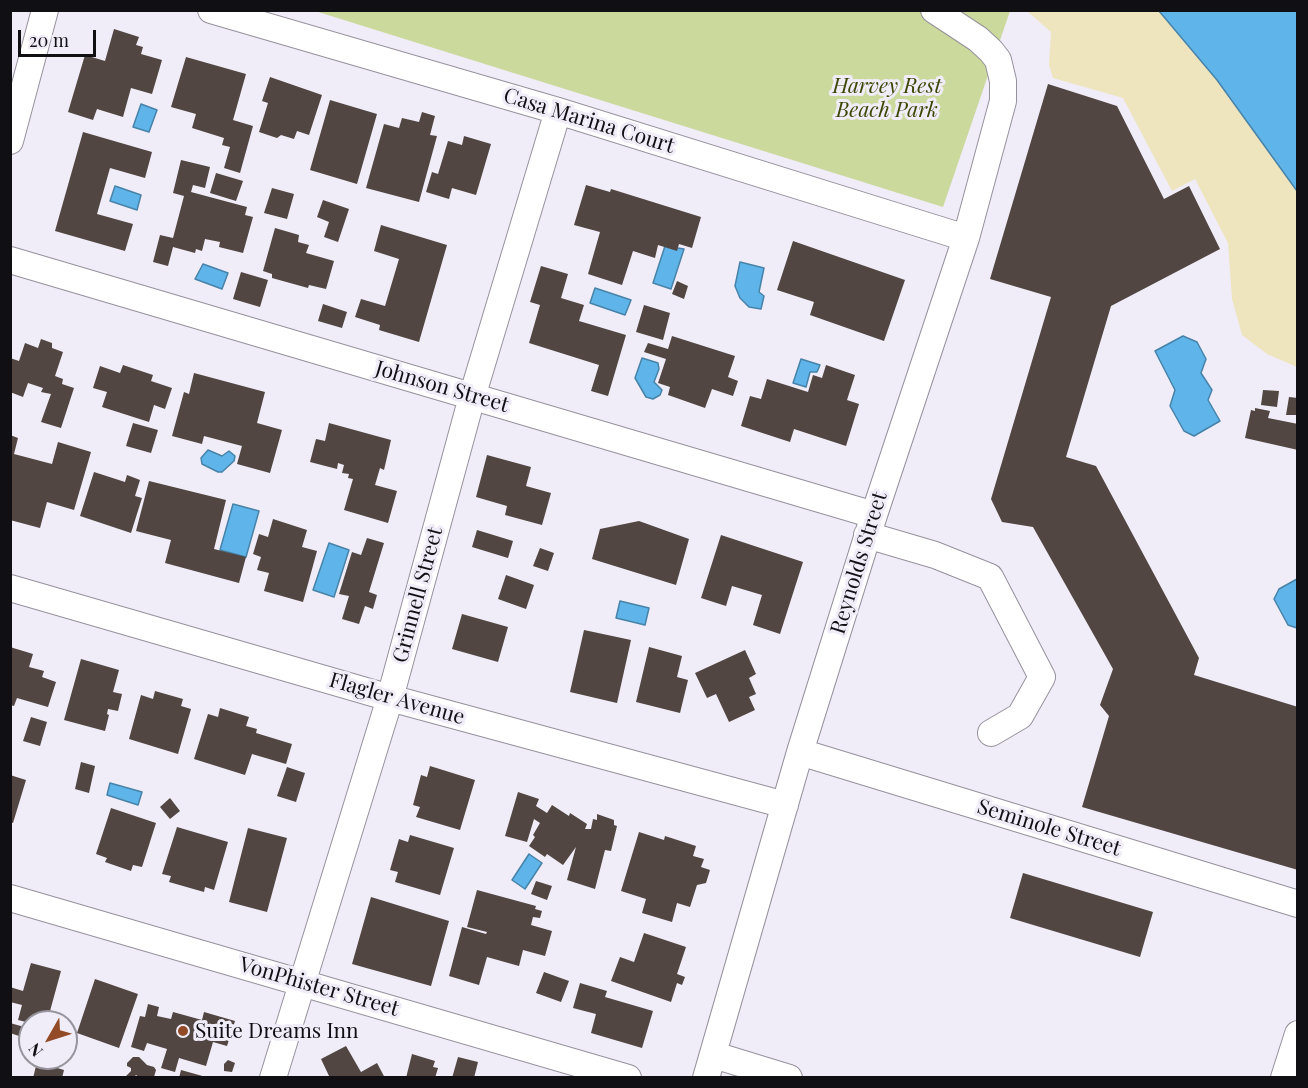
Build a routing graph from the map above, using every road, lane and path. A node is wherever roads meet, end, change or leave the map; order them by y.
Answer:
1 (45, 10) edge
2 (210, 10) edge
3 (934, 10) edge
4 (558, 111) junction
5 (10, 141) edge
6 (966, 238) junction
7 (10, 260) edge
8 (472, 396) junction
9 (871, 525) junction
10 (10, 588) edge
11 (390, 698) junction
12 (991, 733) dead end
13 (800, 752) junction
14 (785, 805) junction
15 (10, 898) edge
16 (1298, 904) edge
17 (302, 982) junction
18 (1298, 1035) edge
19 (710, 1066) edge
20 (273, 1077) edge
21 (628, 1077) edge
22 (789, 1077) edge
23 (1284, 1077) edge

1 - 5 street
2 - 4 street, Casa Marina Court
3 - 6 street, Reynolds Street
4 - 6 street, Casa Marina Court
4 - 8 street, Grinnell Street
6 - 9 street, Reynolds Street
7 - 8 street, Johnson Street
8 - 9 street, Johnson Street
8 - 11 street, Grinnell Street
9 - 12 street, Johnson Street
9 - 13 street, Reynolds Street
10 - 11 street, Flagler Avenue
11 - 14 street, Flagler Avenue
11 - 17 street, Grinnell Street
13 - 14 street, Reynolds Street
13 - 16 street, Seminole Street
14 - 19 street, Reynolds Street
15 - 17 street, VonPhister Street
17 - 20 street, Grinnell Street
17 - 21 street, VonPhister Street
18 - 23 street
19 - 22 street

